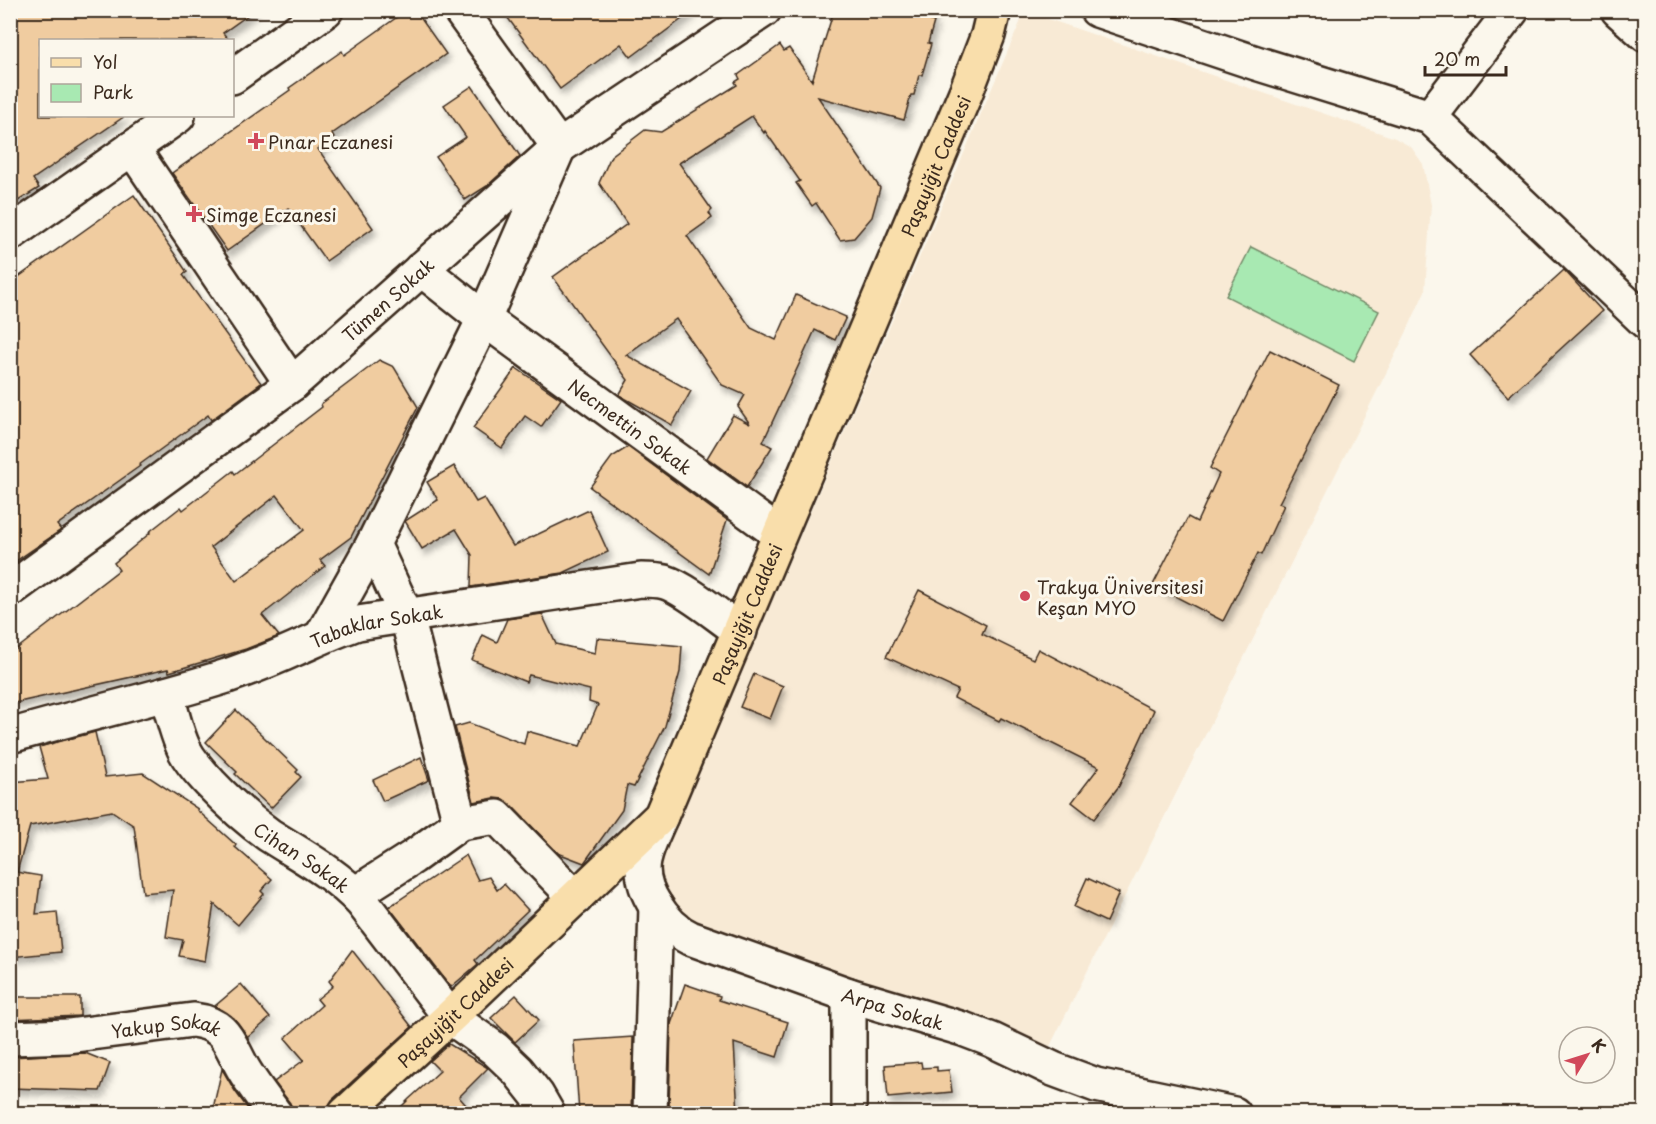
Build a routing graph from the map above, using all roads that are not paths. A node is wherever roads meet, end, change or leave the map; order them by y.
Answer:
1 (326, 10) edge
2 (460, 10) edge
3 (765, 10) edge
4 (994, 10) edge
5 (1098, 10) edge
6 (1512, 10) edge
7 (1618, 10) edge
8 (1646, 35) edge
9 (234, 76) edge
10 (177, 117) edge
11 (1430, 117) junction
12 (559, 147) junction
13 (132, 148) junction
14 (10, 234) edge
15 (421, 269) junction
16 (484, 319) junction
17 (1646, 322) edge
18 (292, 384) junction
19 (779, 534) junction
20 (373, 544) junction
21 (10, 590) edge
22 (407, 616) junction
23 (740, 631) junction
24 (321, 637) junction
25 (167, 694) junction
26 (10, 736) edge
27 (661, 816) junction
28 (460, 823) junction
29 (586, 888) junction
30 (355, 894) junction
31 (651, 896) junction
32 (849, 995) junction
33 (450, 1017) junction
34 (10, 1038) edge
35 (275, 1113) edge
36 (345, 1113) edge
37 (548, 1113) edge
38 (650, 1113) edge
39 (849, 1113) edge
40 (1234, 1113) edge

1 - 9 street
2 - 12 street
3 - 12 street, Tümen Sokak
4 - 19 main road, Paşayiğit Caddesi
5 - 11 street
6 - 11 street
7 - 8 street
10 - 13 street
11 - 17 street
12 - 15 street, Tümen Sokak
12 - 16 street
13 - 14 street
13 - 18 street
15 - 16 street, Necmettin Sokak
15 - 18 street, Tümen Sokak
16 - 19 street, Necmettin Sokak
16 - 20 street
18 - 21 street, Tümen Sokak
19 - 23 main road, Paşayiğit Caddesi
20 - 22 street
20 - 24 street
22 - 23 street, Tabaklar Sokak
22 - 24 street, Tabaklar Sokak
22 - 28 street
23 - 27 main road, Paşayiğit Caddesi
24 - 25 street, Tabaklar Sokak
25 - 26 street, Tabaklar Sokak
25 - 30 street, Cihan Sokak
27 - 29 main road, Paşayiğit Caddesi
27 - 31 street
28 - 29 street
28 - 30 street
29 - 31 street, Arpa Sokak
29 - 33 main road, Paşayiğit Caddesi
30 - 33 street, Cihan Sokak
31 - 32 street, Arpa Sokak
31 - 38 street
32 - 39 street
32 - 40 street, Arpa Sokak
33 - 36 main road, Paşayiğit Caddesi
33 - 37 street, Cihan Sokak
34 - 35 street, Yakup Sokak

